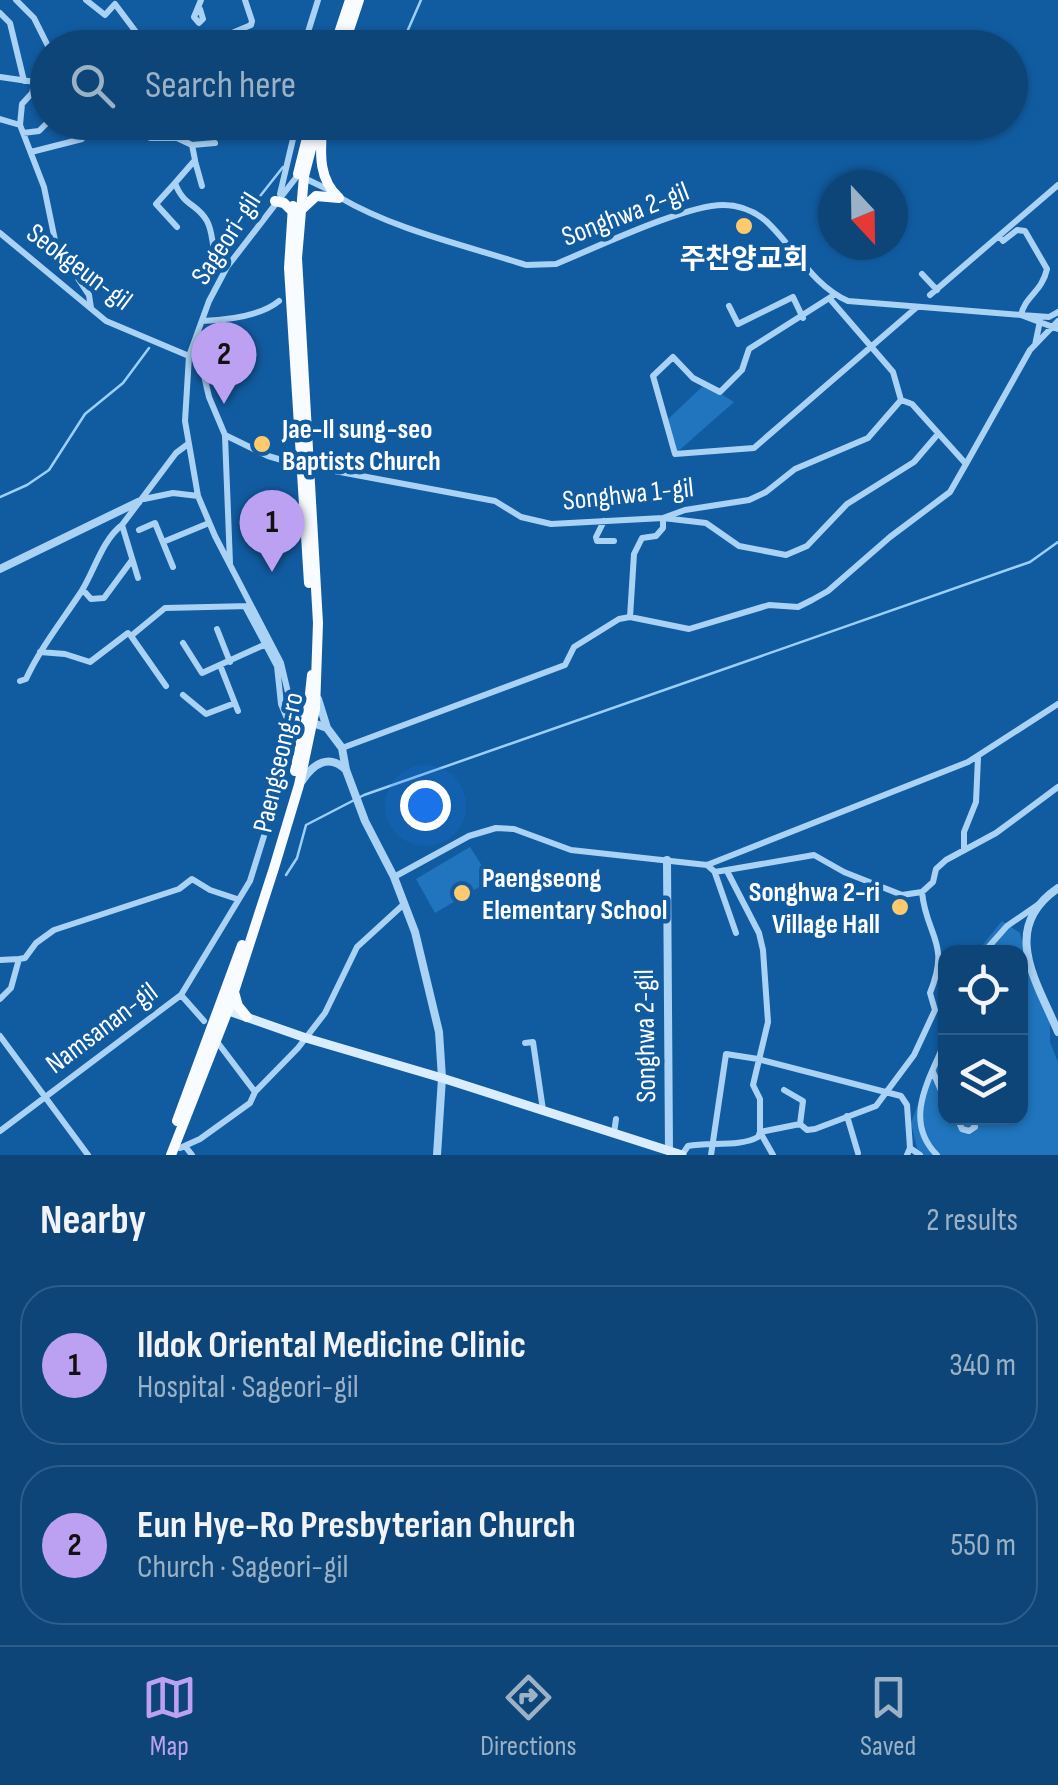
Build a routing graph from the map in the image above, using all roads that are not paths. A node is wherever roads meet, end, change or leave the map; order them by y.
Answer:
1 (16, 0) edge
2 (86, 0) edge
3 (245, 0) edge
4 (318, 0) edge
5 (350, 0) edge
6 (359, 0) edge
7 (0, 13) edge
8 (40, 30) edge
9 (134, 30) edge
10 (239, 30) edge
11 (309, 30) edge
12 (340, 30) edge
13 (349, 30) edge
14 (0, 77) edge
15 (24, 80) junction
16 (30, 81) edge
17 (30, 96) edge
18 (0, 119) edge
19 (22, 129) junction
20 (30, 130) edge
21 (78, 140) edge
22 (182, 140) edge
23 (292, 140) edge
24 (307, 140) edge
25 (314, 140) edge
26 (321, 140) edge
27 (215, 143) dead end
28 (192, 145) junction
29 (31, 152) junction
30 (194, 160) junction
31 (301, 176) junction
32 (175, 183) junction
33 (1058, 185) edge
34 (202, 186) dead end
35 (277, 198) junction
36 (339, 198) junction
37 (296, 214) junction
38 (176, 227) dead end
39 (0, 233) edge
40 (999, 236) junction
41 (226, 267) junction
42 (922, 274) dead end
43 (832, 297) junction
44 (279, 301) dead end
45 (729, 306) dead end
46 (917, 307) junction
47 (91, 309) junction
48 (1058, 312) edge
49 (1021, 315) junction
50 (802, 318) junction
51 (202, 321) junction
52 (1040, 322) junction
53 (1056, 326) edge
54 (872, 346) junction
55 (1034, 346) junction
56 (189, 356) junction
57 (901, 400) junction
58 (938, 434) junction
59 (225, 435) junction
60 (188, 444) junction
61 (306, 464) junction
62 (966, 464) junction
63 (198, 496) junction
64 (138, 502) junction
65 (664, 518) junction
66 (605, 520) junction
67 (209, 523) junction
68 (122, 525) junction
69 (139, 530) dead end
70 (614, 541) dead end
71 (163, 542) junction
72 (132, 560) junction
73 (230, 565) junction
74 (173, 567) dead end
75 (0, 569) edge
76 (138, 578) dead end
77 (83, 590) junction
78 (249, 606) junction
79 (630, 617) junction
80 (217, 629) dead end
81 (131, 636) junction
82 (183, 643) dead end
83 (266, 644) junction
84 (39, 652) junction
85 (230, 662) junction
86 (220, 666) junction
87 (20, 681) dead end
88 (166, 686) dead end
89 (318, 693) junction
90 (183, 695) dead end
91 (290, 701) junction
92 (1058, 704) edge
93 (310, 721) junction
94 (326, 728) junction
95 (342, 748) junction
96 (300, 750) junction
97 (978, 758) junction
98 (346, 770) junction
99 (299, 785) junction
100 (1058, 787) edge
101 (278, 790) junction
102 (291, 796) junction
103 (964, 849) junction
104 (666, 860) junction
105 (708, 865) junction
106 (726, 870) junction
107 (715, 872) junction
108 (394, 876) junction
109 (1058, 888) edge
110 (922, 892) junction
111 (236, 899) junction
112 (1040, 903) junction
113 (404, 904) junction
114 (736, 932) dead end
115 (990, 945) edge
116 (19, 959) junction
117 (0, 960) edge
118 (235, 989) junction
119 (182, 995) junction
120 (0, 999) edge
121 (223, 1009) junction
122 (247, 1016) junction
123 (204, 1021) dead end
124 (221, 1027) junction
125 (1058, 1032) edge
126 (0, 1036) edge
127 (306, 1038) junction
128 (218, 1043) dead end
129 (524, 1043) dead end
130 (758, 1059) junction
131 (938, 1059) edge
132 (933, 1071) junction
133 (442, 1078) junction
134 (938, 1083) edge
135 (784, 1090) dead end
136 (888, 1091) junction
137 (255, 1092) junction
138 (46, 1096) junction
139 (760, 1099) junction
140 (774, 1099) dead end
141 (543, 1110) junction
142 (848, 1116) junction
143 (616, 1119) dead end
144 (800, 1124) junction
145 (0, 1131) edge
146 (760, 1132) junction
147 (614, 1133) junction
148 (712, 1142) junction
149 (175, 1151) edge
150 (908, 1152) edge
151 (669, 1153) edge
152 (858, 1153) edge
153 (88, 1155) edge
154 (192, 1155) edge
155 (437, 1155) edge
156 (682, 1155) edge
157 (711, 1155) edge
158 (773, 1155) edge
159 (920, 1155) edge
160 (937, 1155) edge

1 - 8 street
2 - 9 street
3 - 10 street
4 - 11 street
5 - 12 main road
6 - 13 main road
7 - 15 street
14 - 15 street
15 - 16 street
17 - 19 street
18 - 19 street
19 - 20 street
19 - 29 street
21 - 29 street
22 - 28 street
23 - 35 street
24 - 31 main road, Paengseong-ro
25 - 31 main road, Paengseong-ro
26 - 36 main road
27 - 28 street
28 - 30 street
29 - 47 street
30 - 32 street
30 - 34 street
31 - 35 street, Sageori-gil
31 - 36 street, Songhwa 2-gil
31 - 37 main road, Paengseong-ro
32 - 38 street
32 - 41 street
33 - 40 street
35 - 37 main road
35 - 41 street, Sageori-gil
36 - 37 main road
36 - 43 street, Songhwa 2-gil
37 - 61 main road, Paengseong-ro
39 - 47 street, Seokgeun-gil
40 - 42 street
40 - 49 street
41 - 51 street, Sageori-gil
43 - 46 street
43 - 50 street
43 - 54 street, Songhwa 2-gil
44 - 51 street
45 - 50 street
46 - 49 street
46 - 54 street
47 - 56 street, Seokgeun-gil
48 - 49 street
49 - 52 street
50 - 54 street
51 - 56 street, Sageori-gil
52 - 53 street
52 - 55 street
53 - 55 street
54 - 57 street, Songhwa 2-gil
55 - 62 street
56 - 59 street
56 - 60 street, Sageori-gil
57 - 58 street
57 - 65 street, Songhwa 1-gil
58 - 62 street
58 - 65 street
59 - 61 street, Songhwa 1-gil
59 - 73 street
60 - 63 street, Sageori-gil
60 - 64 street
61 - 66 street, Songhwa 1-gil
61 - 89 main road, Paengseong-ro
61 - 93 main road, Paengseong-ro
62 - 79 street
63 - 64 street
63 - 67 street, Sageori-gil
64 - 68 street
64 - 75 street
65 - 66 street, Songhwa 1-gil
65 - 79 street
66 - 70 street
67 - 71 street
67 - 73 street, Sageori-gil
68 - 72 street
68 - 77 street
69 - 71 street
71 - 74 street
72 - 76 street
72 - 77 street
73 - 78 street, Sageori-gil
77 - 84 street
78 - 81 street
78 - 83 street
78 - 91 street, Sageori-gil
79 - 95 street
80 - 85 street
81 - 84 street
81 - 88 street
82 - 86 street
83 - 85 street
83 - 101 street
84 - 87 street
85 - 86 street
86 - 90 street
89 - 93 main road, Paengseong-ro
89 - 94 street
91 - 93 street, Sageori-gil
91 - 96 main road
92 - 97 street
93 - 94 street
93 - 96 main road, Paengseong-ro
93 - 99 main road, Paengseong-ro
94 - 95 street
95 - 98 street
96 - 102 main road, Paengseong-ro
97 - 103 street
97 - 105 street
98 - 99 street
98 - 108 street
99 - 118 main road, Paengseong-ro
100 - 103 street
101 - 102 street
101 - 111 street
102 - 121 main road, Paengseong-ro
103 - 110 street
104 - 105 street
104 - 108 street
104 - 151 street, Songhwa 2-gil
105 - 107 street
106 - 107 street
106 - 110 street
106 - 130 street
107 - 114 street
108 - 113 street
109 - 112 street
110 - 136 street
111 - 116 street
111 - 119 street
112 - 115 street
112 - 125 street
113 - 127 street
113 - 133 street
116 - 117 street
116 - 120 street
118 - 121 main road, Paengseong-ro
118 - 122 main road
119 - 123 street
119 - 138 street, Namsanan-gil
121 - 122 main road
121 - 124 main road, Paengseong-ro
121 - 149 main road, Paengseong-ro
122 - 124 main road
122 - 127 main road
124 - 149 main road, Paengseong-ro
126 - 138 street
127 - 133 main road
127 - 137 street
128 - 137 street
129 - 141 street
130 - 136 street
130 - 139 street
130 - 148 street
131 - 132 street
132 - 134 street
132 - 160 street
133 - 141 main road
133 - 155 street
135 - 144 street
136 - 142 street
136 - 150 street
137 - 149 street
138 - 145 street, Namsanan-gil
138 - 153 street
139 - 140 street
139 - 146 street
141 - 147 main road
142 - 144 street
142 - 152 street
143 - 147 street
144 - 146 street
146 - 148 street
146 - 158 street
147 - 151 main road
148 - 156 street
148 - 157 street
149 - 154 street
150 - 159 street
151 - 156 main road

